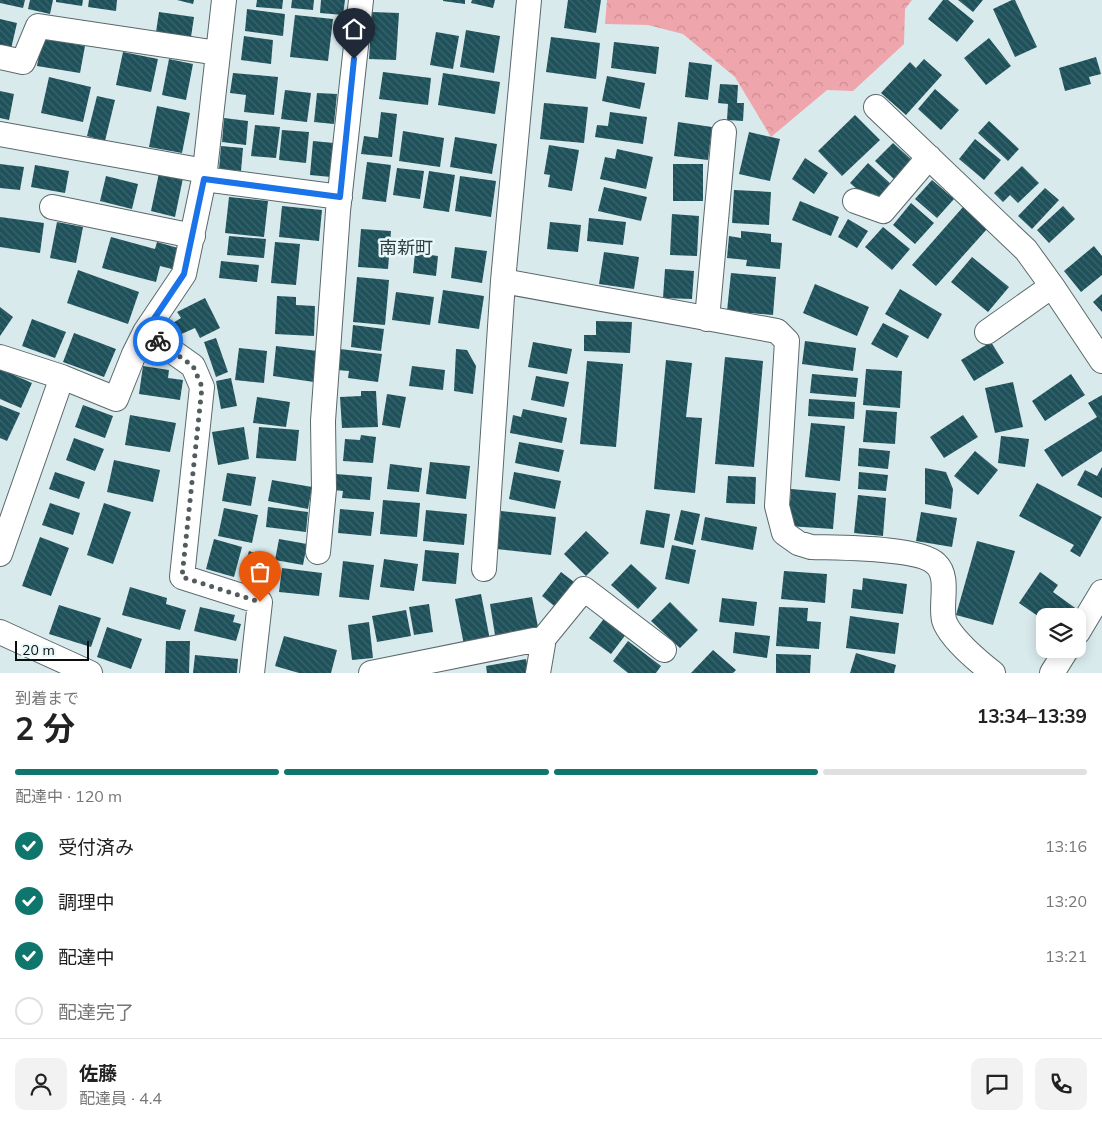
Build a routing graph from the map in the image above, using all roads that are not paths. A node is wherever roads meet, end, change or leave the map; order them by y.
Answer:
1 (224, 0) edge
2 (361, 0) edge
3 (529, 0) edge
4 (218, 53) junction
5 (0, 57) edge
6 (876, 107) dead end
7 (724, 132) dead end
8 (0, 134) edge
9 (929, 157) junction
10 (204, 175) junction
11 (340, 197) junction
12 (855, 201) dead end
13 (52, 207) dead end
14 (193, 236) junction
15 (504, 281) junction
16 (1052, 286) junction
17 (707, 319) junction
18 (145, 332) junction
19 (987, 332) dead end
20 (0, 357) edge
21 (1102, 362) edge
22 (62, 376) junction
23 (318, 552) dead end
24 (0, 554) edge
25 (484, 569) dead end
26 (1102, 592) edge
27 (1086, 619) edge
28 (0, 632) edge
29 (544, 638) junction
30 (664, 650) dead end
31 (1069, 658) edge
32 (90, 673) edge
33 (252, 673) edge
34 (371, 673) edge
35 (538, 673) edge
36 (993, 673) edge
37 (1052, 673) edge

1 - 4 street
2 - 11 street
3 - 15 street
4 - 5 street
4 - 10 street
6 - 9 street
7 - 17 street
8 - 10 street
9 - 12 street
9 - 16 street
10 - 11 street
10 - 14 street
11 - 23 street
13 - 14 street
14 - 18 street
15 - 17 street
15 - 25 street
16 - 19 street
16 - 21 street
17 - 36 street
18 - 22 street
18 - 33 street
20 - 22 street
22 - 24 street
26 - 27 street
28 - 32 street
29 - 30 street
29 - 34 street
29 - 35 street
31 - 37 street

